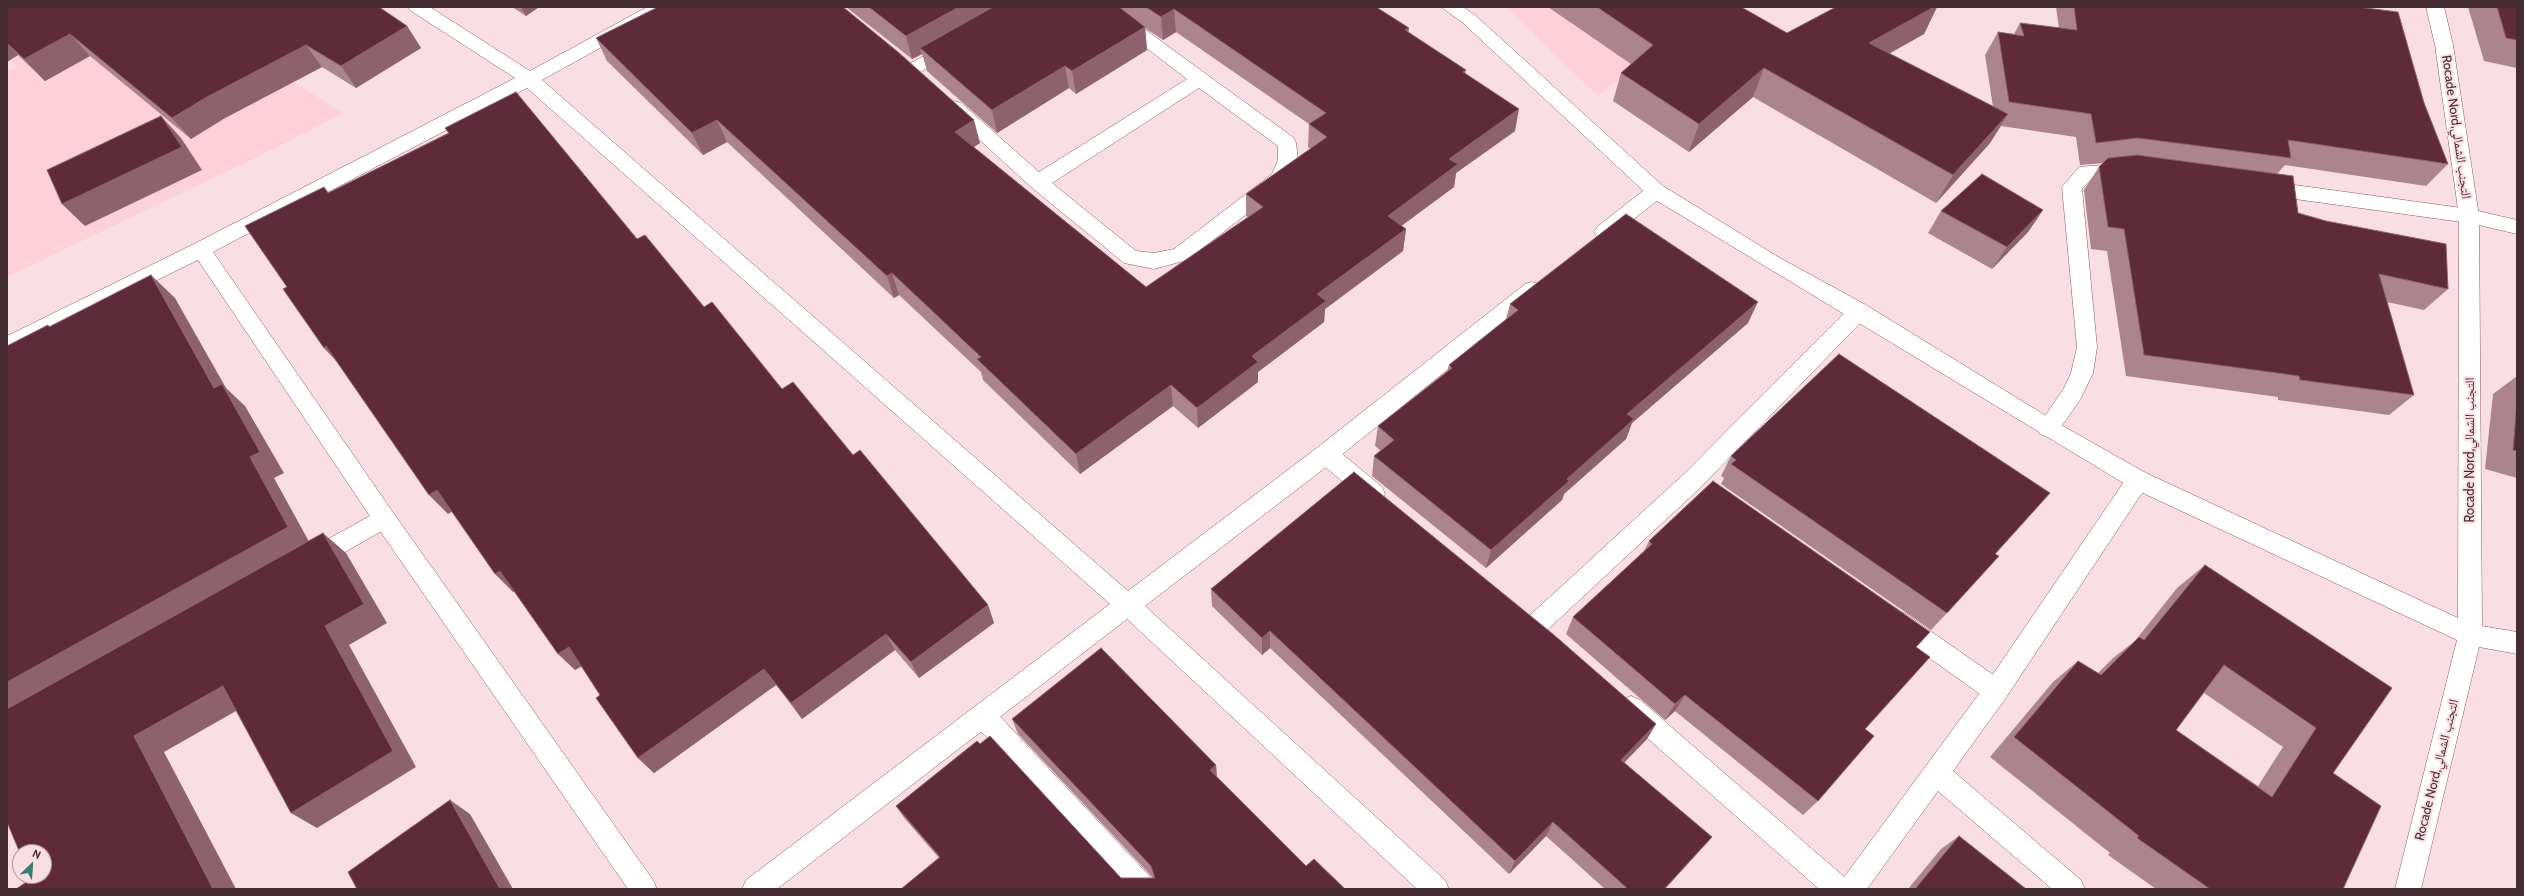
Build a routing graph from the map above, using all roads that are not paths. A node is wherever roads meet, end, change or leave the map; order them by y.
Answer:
1 (417, 7) edge
2 (659, 7) edge
3 (1102, 7) edge
4 (1450, 7) edge
5 (2435, 7) edge
6 (967, 38) edge
7 (911, 70) edge
8 (529, 79) junction
9 (1200, 79) junction
10 (940, 95) edge
11 (2144, 172) edge
12 (1038, 182) junction
13 (2247, 186) edge
14 (1656, 191) junction
15 (2469, 216) junction
16 (2517, 227) edge
17 (1588, 246) edge
18 (201, 249) junction
19 (1550, 275) edge
20 (1859, 311) junction
21 (7, 346) edge
22 (2048, 428) junction
23 (1326, 454) junction
24 (1694, 479) junction
25 (2138, 480) junction
26 (1714, 492) edge
27 (1394, 509) edge
28 (384, 518) junction
29 (295, 569) edge
30 (1128, 605) junction
31 (1517, 610) edge
32 (1880, 610) edge
33 (1536, 625) junction
34 (2470, 635) junction
35 (1554, 641) edge
36 (2517, 643) edge
37 (1996, 691) junction
38 (1613, 692) edge
39 (983, 716) junction
40 (1937, 774) junction
41 (644, 889) edge
42 (755, 889) edge
43 (1144, 889) edge
44 (1436, 889) edge
45 (1839, 889) edge
46 (1851, 889) edge
47 (2072, 889) edge
48 (2408, 889) edge

1 - 8 street
2 - 8 street
3 - 9 street
4 - 14 street
5 - 15 street, Rocade Nord,التجنب الشمالي
6 - 7 street
8 - 18 street
8 - 30 street
9 - 12 street
9 - 12 street
10 - 12 street
11 - 22 street
13 - 15 street
14 - 17 street
14 - 20 street
15 - 16 street
15 - 34 street, Rocade Nord,التجنب الشمالي
18 - 21 street
18 - 28 street
19 - 23 street
20 - 22 street
20 - 24 street
22 - 25 street
23 - 27 street
23 - 30 street
24 - 26 street
24 - 33 street
25 - 34 street
25 - 37 street
28 - 29 street
28 - 41 street
30 - 39 street
30 - 44 street
31 - 33 street
32 - 37 street
33 - 35 street
34 - 36 street
34 - 48 street, Rocade Nord,التجنب الشمالي
37 - 40 street
38 - 45 street
39 - 42 street
39 - 43 street
40 - 46 street
40 - 47 street

